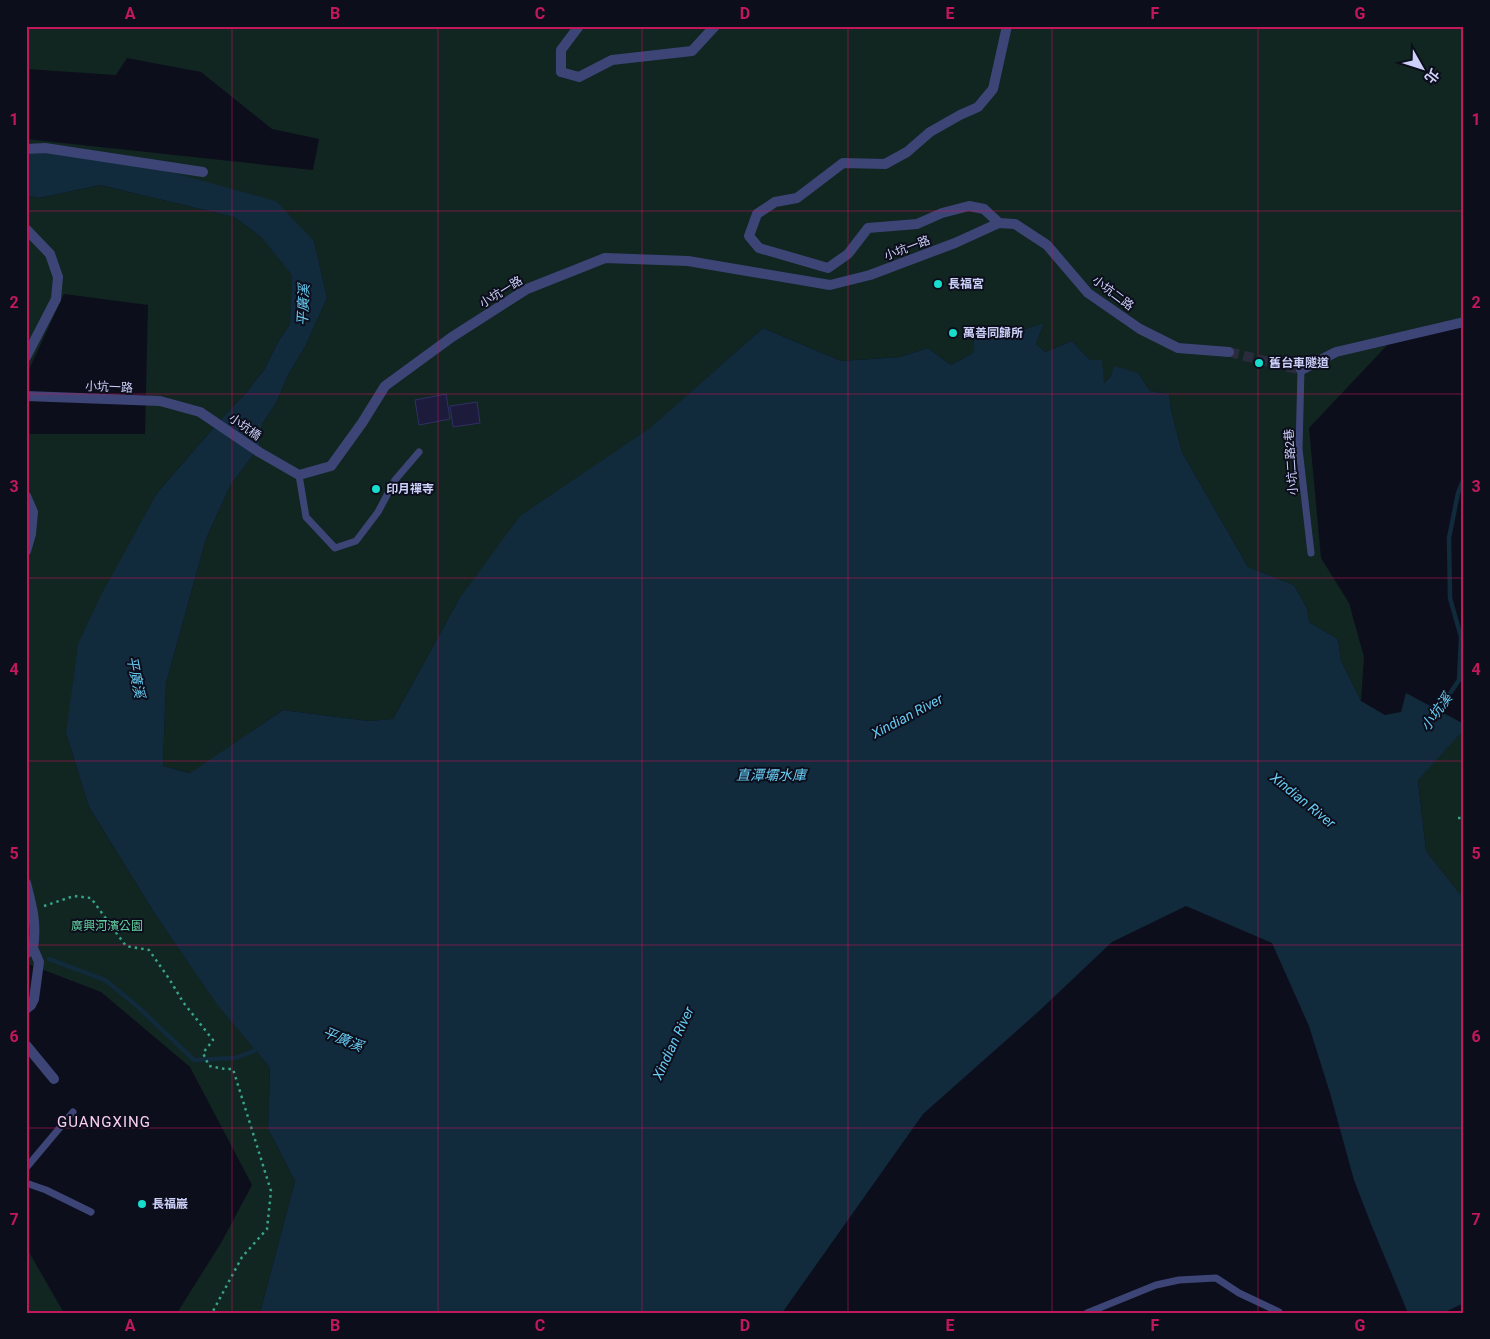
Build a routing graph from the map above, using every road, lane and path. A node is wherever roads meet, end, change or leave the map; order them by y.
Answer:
1 (579, 26) edge
2 (715, 26) edge
3 (1007, 26) edge
4 (26, 149) edge
5 (203, 172) dead end
6 (999, 223) junction
7 (26, 229) edge
8 (1464, 322) edge
9 (1229, 352) tunnel mouth
10 (26, 358) edge
11 (1301, 370) joint
12 (26, 396) edge
13 (217, 423) joint
14 (419, 452) dead end
15 (299, 475) junction
16 (26, 496) edge
17 (26, 551) edge
18 (1311, 553) dead end
19 (1458, 818) dead end
20 (1464, 818) edge
21 (26, 884) edge
22 (33, 910) junction
23 (30, 951) edge
24 (26, 1008) edge
25 (26, 1046) edge
26 (54, 1079) dead end
27 (73, 1112) dead end
28 (26, 1168) edge
29 (26, 1183) edge
30 (91, 1212) dead end
31 (1280, 1312) edge
32 (212, 1313) edge
33 (1086, 1313) edge

1 - 2 street
3 - 6 street, 小坑一路
4 - 5 street
6 - 9 street, 小坑二路
6 - 15 street, 小坑一路
7 - 10 street
8 - 11 street
11 - 18 lane, 小坑二路2巷
12 - 13 street, 小坑一路
13 - 15 street, 小坑橋
14 - 15 lane
16 - 17 street
19 - 20 path
21 - 22 street
22 - 23 street
22 - 32 path
23 - 24 street
25 - 26 street
27 - 28 lane
29 - 30 lane
31 - 33 lane

